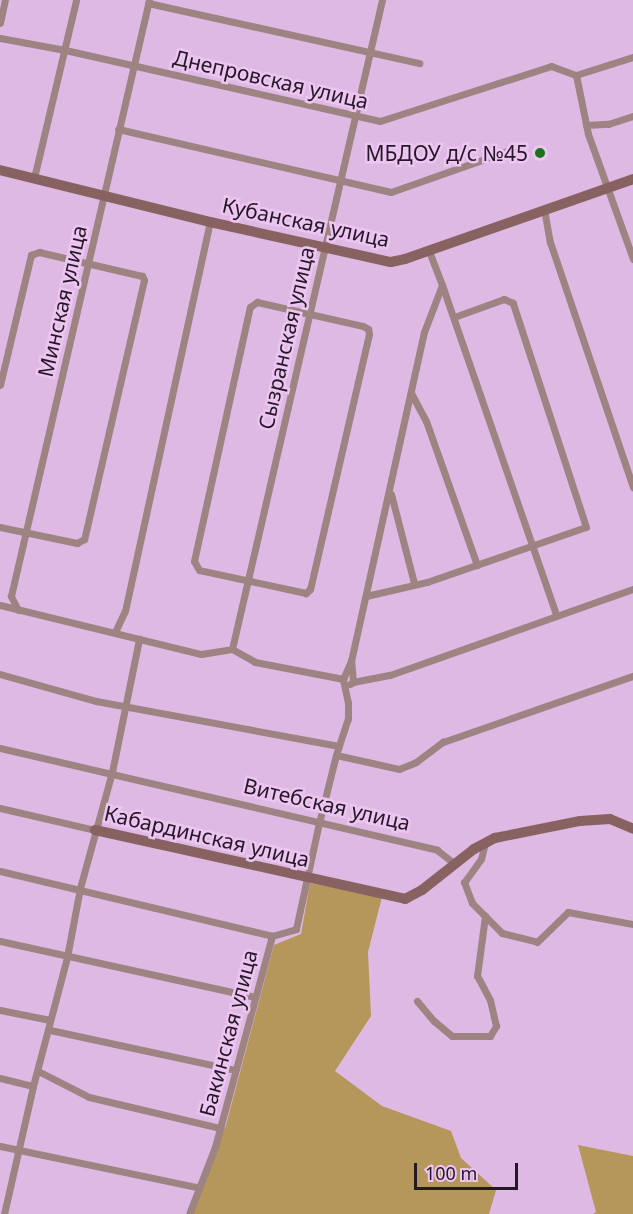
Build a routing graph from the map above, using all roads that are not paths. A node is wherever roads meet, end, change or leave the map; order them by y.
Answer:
1 (5, 0) edge
2 (76, 0) edge
3 (382, 0) edge
4 (148, 2) edge
5 (0, 23) edge
6 (0, 38) edge
7 (65, 50) junction
8 (370, 52) junction
9 (633, 57) edge
10 (419, 63) dead end
11 (134, 65) junction
12 (576, 75) junction
13 (354, 116) junction
14 (633, 116) edge
15 (586, 124) junction
16 (118, 129) junction
17 (510, 150) dead end
18 (0, 170) edge
19 (34, 178) junction
20 (633, 179) edge
21 (339, 180) junction
22 (609, 187) junction
23 (103, 196) junction
24 (544, 209) junction
25 (210, 222) junction
26 (324, 248) junction
27 (429, 251) junction
28 (633, 259) edge
29 (88, 261) junction
30 (442, 285) junction
31 (308, 314) junction
32 (454, 317) junction
33 (0, 385) edge
34 (411, 393) junction
35 (633, 487) edge
36 (390, 491) junction
37 (0, 527) edge
38 (25, 532) junction
39 (533, 547) junction
40 (477, 566) junction
41 (248, 582) junction
42 (414, 583) junction
43 (633, 589) edge
44 (366, 596) junction
45 (0, 605) edge
46 (18, 610) junction
47 (556, 615) junction
48 (115, 632) junction
49 (139, 639) junction
50 (232, 649) junction
51 (351, 662) junction
52 (0, 674) edge
53 (633, 676) edge
54 (343, 679) junction
55 (353, 682) junction
56 (345, 688) junction
57 (125, 704) junction
58 (339, 746) junction
59 (0, 748) edge
60 (336, 755) junction
61 (112, 772) junction
62 (0, 808) edge
63 (319, 823) junction
64 (633, 829) edge
65 (95, 830) junction
66 (485, 843) junction
67 (455, 864) junction
68 (0, 870) edge
69 (307, 878) junction
70 (80, 888) junction
71 (485, 916) junction
72 (633, 924) edge
73 (272, 936) junction
74 (0, 941) edge
75 (67, 957) junction
76 (255, 997) junction
77 (417, 1001) dead end
78 (0, 1010) edge
79 (50, 1020) junction
80 (50, 1030) junction
81 (235, 1070) junction
82 (38, 1071) junction
83 (0, 1078) edge
84 (33, 1086) junction
85 (220, 1128) junction
86 (0, 1146) edge
87 (18, 1150) junction
88 (197, 1187) junction
89 (2, 1214) edge
90 (189, 1214) edge

1 - 5 street
2 - 7 street
3 - 8 street, Сызранская улица
4 - 8 street
4 - 11 street, Минская улица
6 - 7 street, Днепровская улица
7 - 11 street, Днепровская улица
7 - 19 street
8 - 10 street
8 - 13 street, Сызранская улица
9 - 12 street
11 - 13 street, Днепровская улица
11 - 16 street, Минская улица
12 - 13 street, Днепровская улица
12 - 15 street
13 - 21 street, Сызранская улица
14 - 15 street
15 - 22 street
16 - 21 street
16 - 23 street, Минская улица
17 - 21 street
18 - 19 street, Кубанская улица
19 - 23 street, Кубанская улица
20 - 22 street, Кубанская улица
21 - 26 street, Сызранская улица
22 - 24 street, Кубанская улица
22 - 28 street
23 - 25 street, Кубанская улица
23 - 29 street, Минская улица
24 - 27 street, Кубанская улица
24 - 35 street
25 - 26 street, Кубанская улица
25 - 48 street
26 - 27 street, Кубанская улица
26 - 31 street, Сызранская улица
27 - 30 street
29 - 33 street
29 - 38 street, Минская улица
29 - 38 street
30 - 32 street
30 - 34 street
31 - 41 street, Сызранская улица
31 - 41 street
31 - 41 street
32 - 39 street
32 - 39 street
34 - 36 street
34 - 40 street
36 - 42 street
36 - 44 street
37 - 38 street
38 - 46 street, Минская улица
39 - 40 street
39 - 47 street
40 - 42 street
41 - 50 street, Сызранская улица
42 - 44 street
43 - 47 street
44 - 51 street
45 - 46 street
46 - 48 street
47 - 55 street
48 - 49 street
49 - 50 street
49 - 57 street
50 - 54 street
51 - 54 street
51 - 55 street
52 - 57 street
53 - 60 street
54 - 56 street, Бакинская улица
55 - 56 street
56 - 58 street, Бакинская улица
57 - 58 street
57 - 61 street
58 - 60 street, Бакинская улица
59 - 61 street, Витебская улица
60 - 63 street, Бакинская улица
61 - 63 street, Витебская улица
61 - 65 street
62 - 65 street, Кабардинская улица
63 - 67 street, Витебская улица
63 - 69 street, Бакинская улица
64 - 66 street
65 - 69 street, Кабардинская улица
65 - 70 street
66 - 67 street
66 - 71 street
67 - 69 street, Кабардинская улица
68 - 70 street
69 - 73 street, Бакинская улица
70 - 73 street
70 - 75 street
71 - 72 street
71 - 77 street
73 - 76 street, Бакинская улица
74 - 75 street
75 - 76 street
75 - 79 street
76 - 81 street, Бакинская улица
78 - 79 street
79 - 80 street
80 - 81 street
80 - 82 street
81 - 85 street, Бакинская улица
82 - 84 street
82 - 85 street
83 - 84 street
84 - 87 street
85 - 88 street, Бакинская улица
86 - 87 street
87 - 88 street
87 - 89 street
88 - 90 street, Бакинская улица

